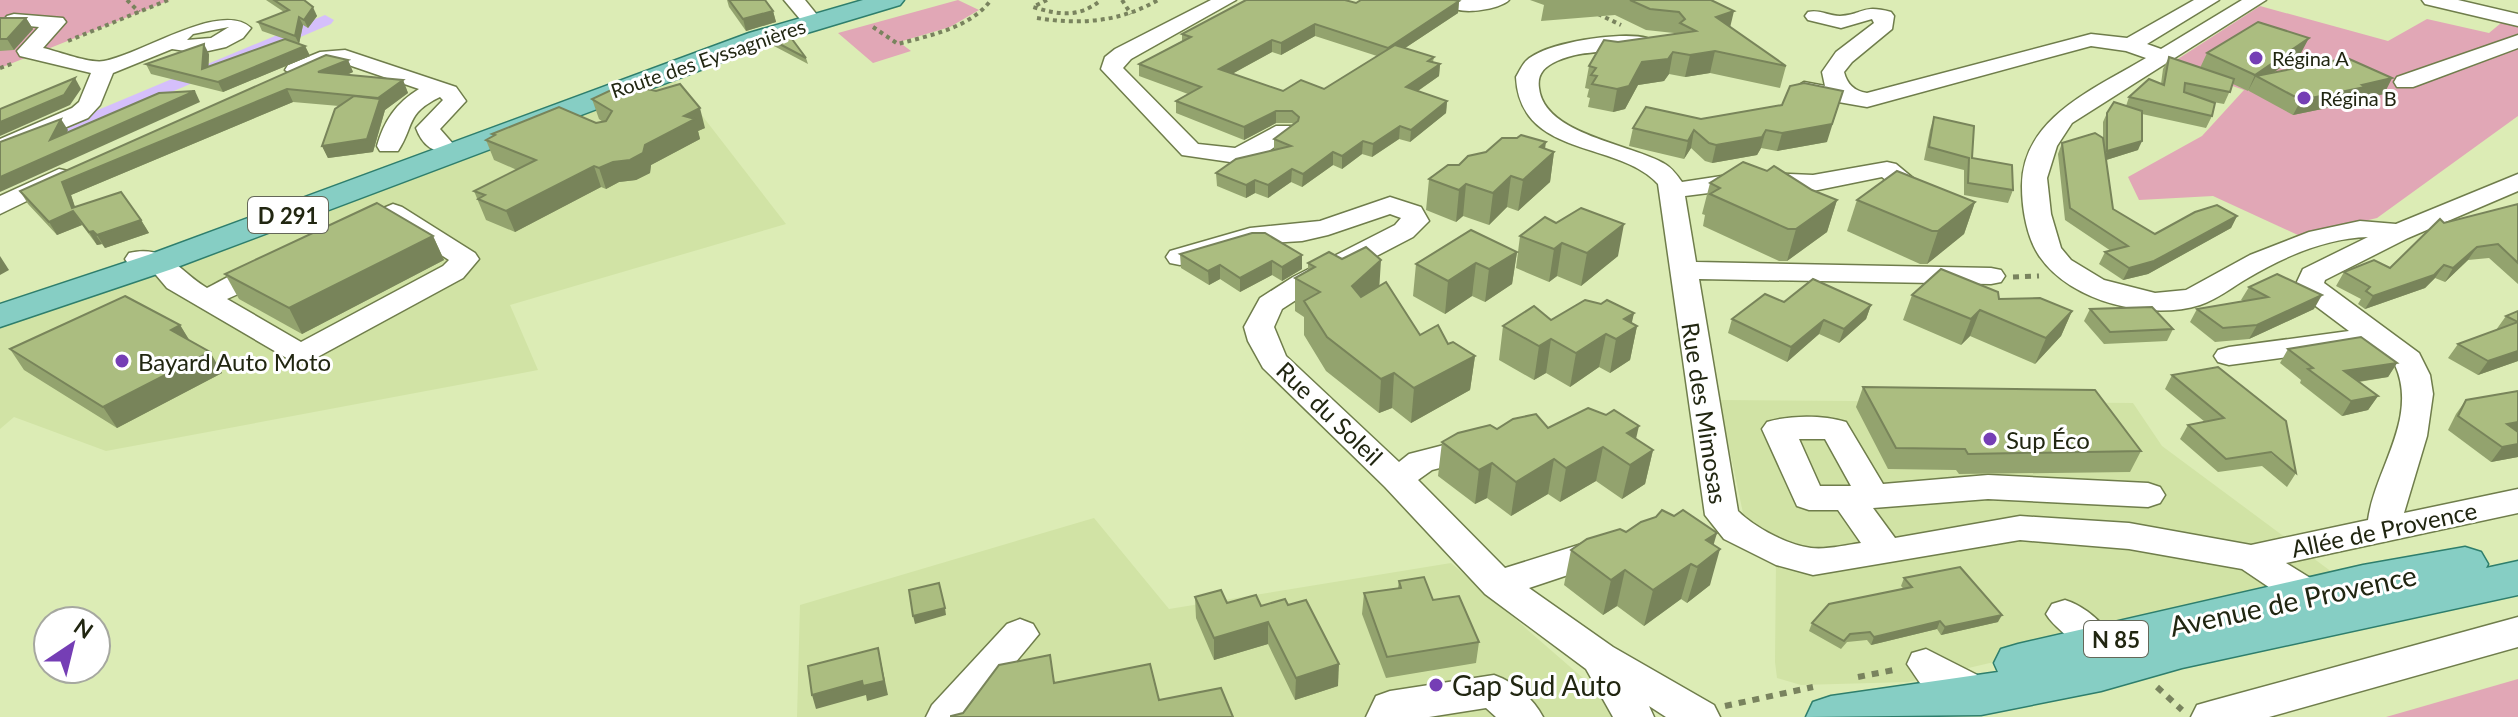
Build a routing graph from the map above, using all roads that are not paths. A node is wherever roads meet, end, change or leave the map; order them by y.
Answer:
1 (794, 0) edge
2 (891, 0) edge
3 (1226, 0) edge
4 (1499, 0) edge
5 (2209, 0) edge
6 (2256, 0) edge
7 (2432, 0) edge
8 (2518, 2) edge
9 (1458, 5) edge
10 (1815, 16) dead end
11 (2510, 18) edge
12 (14, 20) edge
13 (812, 21) junction
14 (1667, 40) edge
15 (173, 41) dead end
16 (2518, 41) edge
17 (2130, 45) junction
18 (2163, 57) junction
19 (104, 69) junction
20 (281, 79) edge
21 (2405, 82) dead end
22 (438, 89) junction
23 (1804, 89) edge
24 (1854, 99) junction
25 (574, 115) junction
26 (1284, 131) edge
27 (442, 145) junction
28 (389, 146) dead end
29 (0, 148) edge
30 (79, 167) edge
31 (2518, 182) edge
32 (1670, 191) junction
33 (0, 206) edge
34 (1947, 216) edge
35 (2399, 232) junction
36 (335, 239) edge
37 (1180, 257) edge
38 (292, 259) edge
39 (150, 261) junction
40 (1682, 270) junction
41 (1991, 276) road end
42 (205, 299) junction
43 (0, 310) edge
44 (0, 316) edge
45 (2374, 336) junction
46 (2229, 356) dead end
47 (1509, 440) edge
48 (1397, 479) junction
49 (2148, 495) dead end
50 (2518, 501) edge
51 (2385, 529) junction
52 (1634, 541) edge
53 (1886, 552) junction
54 (2518, 555) edge
55 (2251, 558) junction
56 (2518, 578) edge
57 (1498, 584) junction
58 (2461, 591) junction
59 (2307, 594) junction
60 (2518, 632) edge
61 (1020, 634) dead end
62 (2099, 648) junction
63 (2182, 649) junction
64 (1599, 658) junction
65 (1837, 699) edge
66 (1698, 715) edge
67 (946, 717) edge
68 (1386, 717) edge
69 (1523, 717) edge
70 (1634, 717) edge
71 (2211, 717) edge

1 - 13 street
2 - 13 main road, Route des Eyssagnières / D 291
3 - 26 street
4 - 9 street
5 - 17 street
6 - 18 street
7 - 11 street
8 - 11 street
10 - 24 street
12 - 19 street
13 - 25 main road, Route des Eyssagnières / D 291
14 - 32 street
15 - 19 street
16 - 21 street
17 - 18 street
17 - 24 street
18 - 35 street
19 - 29 street
20 - 22 street
22 - 27 street
22 - 28 street
23 - 24 street
25 - 27 main road, Route des Eyssagnières / D 291
25 - 39 main road, Route des Eyssagnières / D 291
27 - 39 main road, Route des Eyssagnières / D 291
30 - 33 street
31 - 35 street
32 - 34 street
32 - 40 street, Rue des Mimosas
35 - 45 street
36 - 42 street
37 - 48 street, Rue du Soleil
38 - 42 street
39 - 42 street
39 - 43 main road, Route des Eyssagnières / D 291
39 - 44 main road, Route des Eyssagnières / D 291
40 - 41 street
40 - 53 street, Rue des Mimosas
45 - 46 street
45 - 51 street
47 - 48 street
48 - 57 street, Rue du Soleil
49 - 53 street
50 - 51 street, Allée de Provence
51 - 55 street, Allée de Provence
52 - 57 street
53 - 55 street, Rue des Mimosas
54 - 59 main road, Avenue de Provence / N 85
55 - 59 street, Rue des Mimosas
56 - 58 main road, Avenue de Provence / N 85
57 - 64 street, Rue du Soleil
58 - 59 street
58 - 63 main road, Avenue de Provence / N 85
59 - 62 main road, Avenue de Provence / N 85
59 - 63 street
60 - 71 street
61 - 67 street
62 - 63 main road, Avenue de Provence / N 85
62 - 65 main road, Avenue de Provence / N 85
64 - 66 street, Rue du Soleil
64 - 70 street, Rue du Soleil
68 - 69 street

